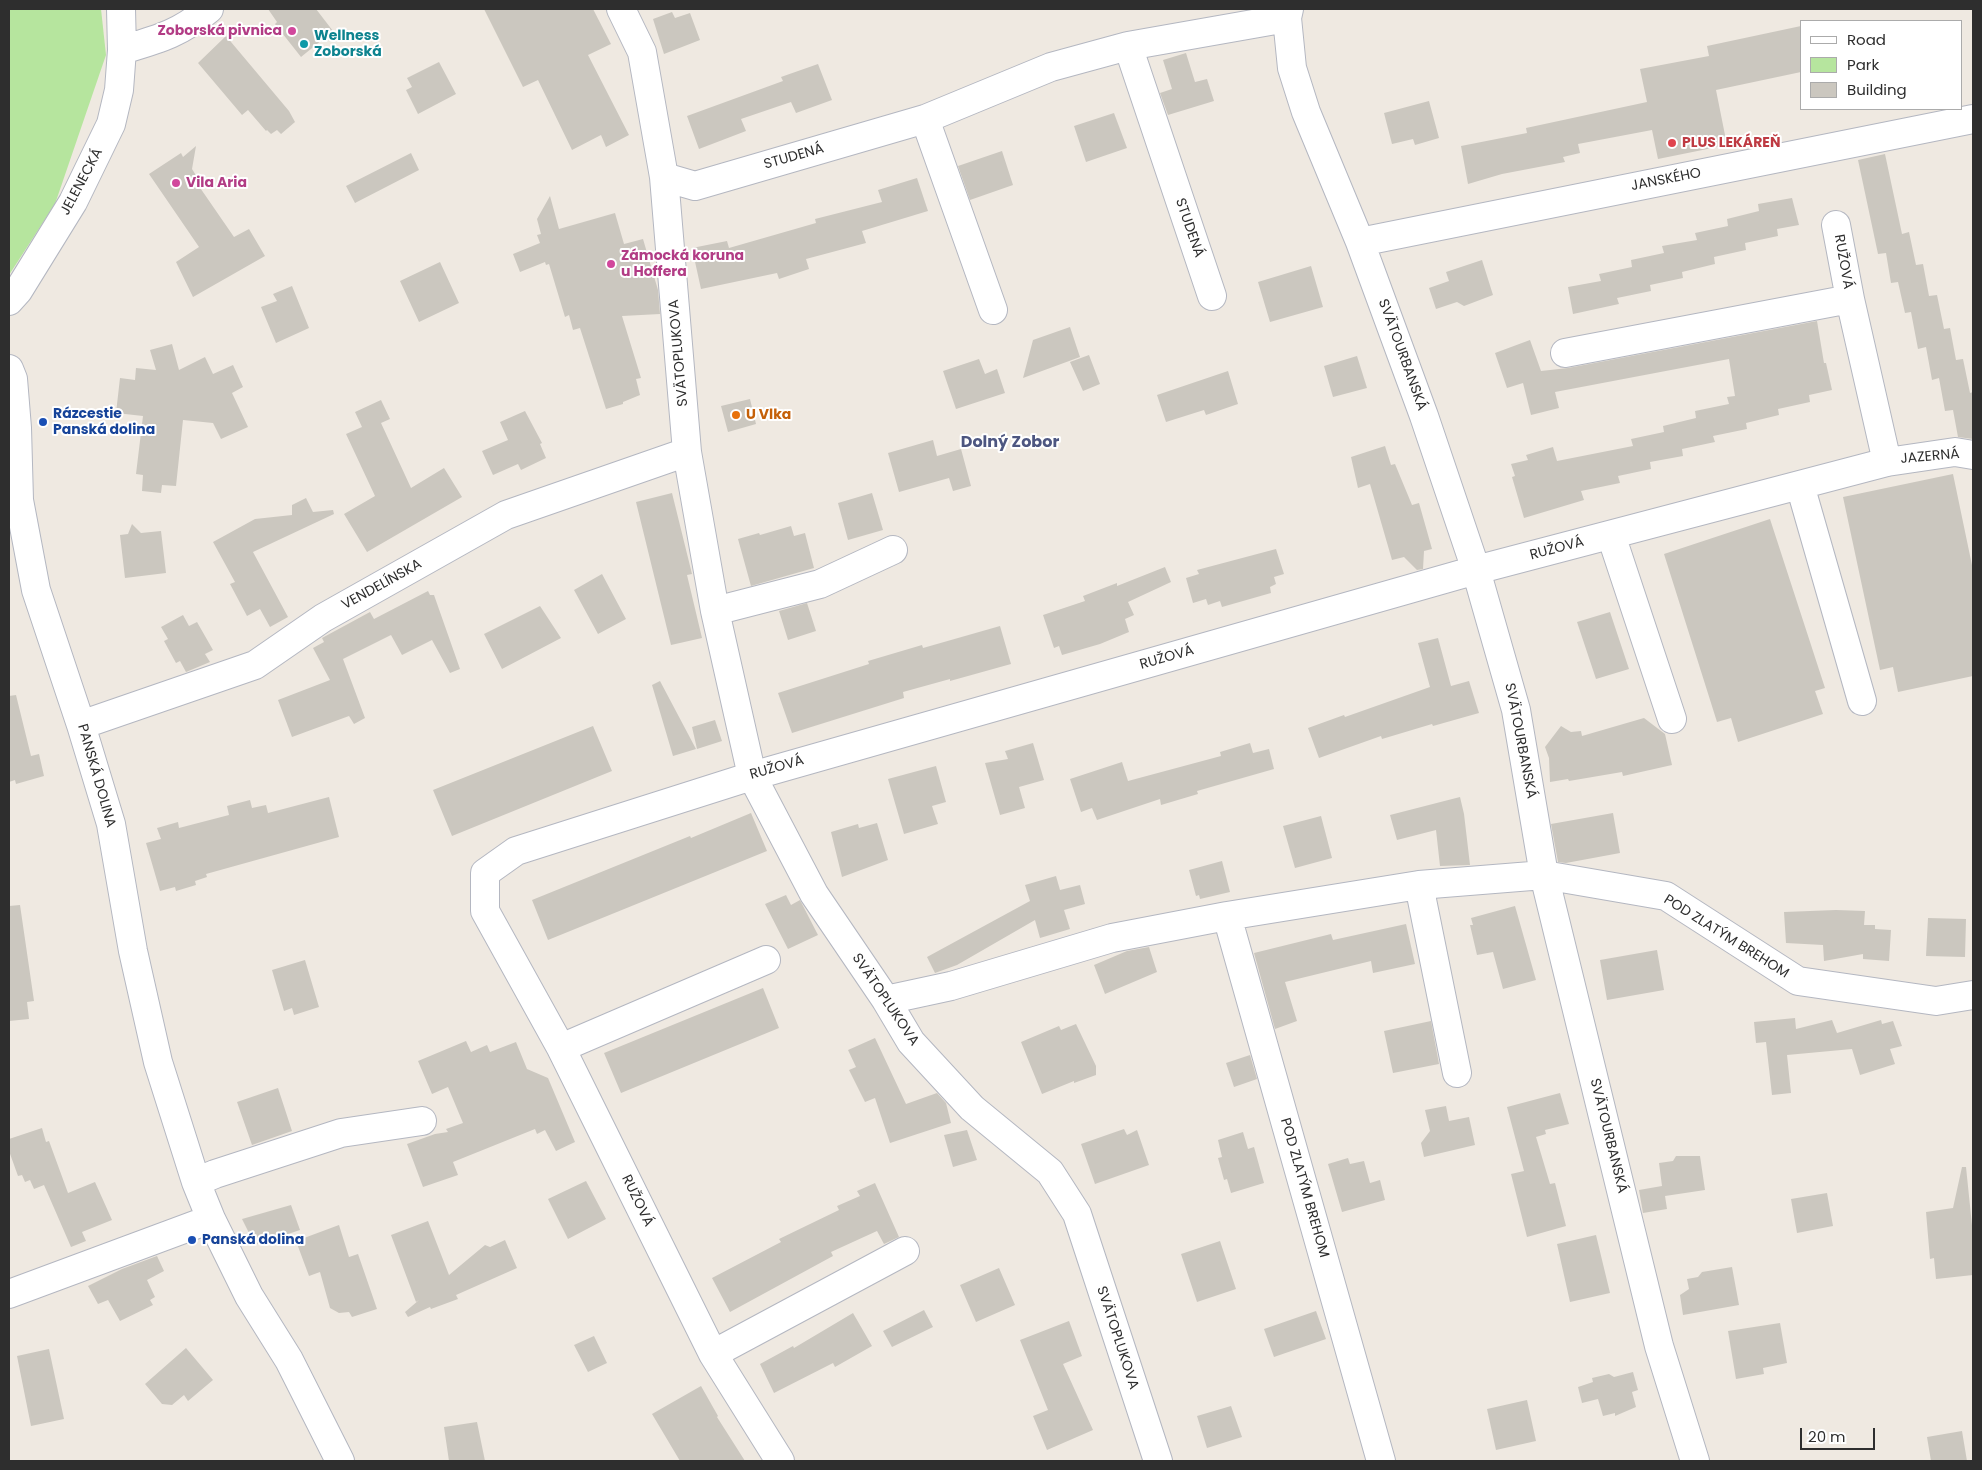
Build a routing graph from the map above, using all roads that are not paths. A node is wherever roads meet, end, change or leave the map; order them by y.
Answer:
1 (121, 9) edge
2 (209, 9) edge
3 (621, 9) edge
4 (1288, 13) edge
5 (1128, 46) junction
6 (122, 50) junction
7 (924, 119) junction
8 (1973, 119) edge
9 (664, 177) junction
10 (1836, 225) dead end
11 (1360, 242) junction
12 (1212, 296) dead end
13 (1850, 299) junction
14 (9, 301) edge
15 (993, 310) dead end
16 (1565, 353) dead end
17 (9, 369) edge
18 (687, 452) junction
19 (1973, 455) edge
20 (1887, 462) junction
21 (1800, 485) junction
22 (1610, 535) junction
23 (893, 550) dead end
24 (1476, 570) junction
25 (714, 611) junction
26 (1862, 701) dead end
27 (1672, 719) dead end
28 (81, 725) junction
29 (752, 776) junction
30 (1544, 875) junction
31 (1419, 886) junction
32 (1227, 916) junction
33 (766, 960) dead end
34 (1973, 994) edge
35 (886, 1000) junction
36 (562, 1048) junction
37 (1457, 1073) dead end
38 (422, 1121) dead end
39 (196, 1182) junction
40 (211, 1219) junction
41 (905, 1251) dead end
42 (9, 1294) edge
43 (713, 1354) junction
44 (340, 1461) edge
45 (780, 1461) edge
46 (1158, 1461) edge
47 (1381, 1461) edge
48 (1695, 1461) edge

1 - 6 street, JELENECKÁ
2 - 6 street
3 - 9 street, SVÄTOPLUKOVA
4 - 5 street, STUDENÁ
4 - 11 street, SVÄTOURBANSKÁ
5 - 7 street, STUDENÁ
5 - 12 street, STUDENÁ
6 - 14 street, JELENECKÁ
7 - 9 street, STUDENÁ
7 - 15 street
8 - 11 street, JANSKÉHO
9 - 18 street, SVÄTOPLUKOVA
10 - 13 street, RUŽOVÁ
11 - 24 street, SVÄTOURBANSKÁ
13 - 16 street, RUŽOVÁ
13 - 20 street, RUŽOVÁ
17 - 28 street, PANSKÁ DOLINA
18 - 25 street, SVÄTOPLUKOVA
18 - 28 street, VENDELÍNSKA
19 - 20 street, JAZERNÁ
20 - 21 street, RUŽOVÁ
21 - 22 street, RUŽOVÁ
21 - 26 street
22 - 24 street, RUŽOVÁ
22 - 27 street
23 - 25 street
24 - 29 street, RUŽOVÁ
24 - 30 street, SVÄTOURBANSKÁ
25 - 29 street, SVÄTOPLUKOVA
28 - 39 street, PANSKÁ DOLINA
29 - 35 street, SVÄTOPLUKOVA
29 - 36 street, RUŽOVÁ
30 - 31 street, POD ZLATÝM BREHOM
30 - 34 street, POD ZLATÝM BREHOM
30 - 48 street, SVÄTOURBANSKÁ
31 - 32 street, POD ZLATÝM BREHOM
31 - 37 street
32 - 35 street, POD ZLATÝM BREHOM
32 - 47 street, POD ZLATÝM BREHOM
33 - 36 street
35 - 46 street, SVÄTOPLUKOVA
36 - 43 street, RUŽOVÁ
38 - 39 street
39 - 40 street, PANSKÁ DOLINA
40 - 42 street
40 - 44 street, PANSKÁ DOLINA
41 - 43 street
43 - 45 street, RUŽOVÁ

